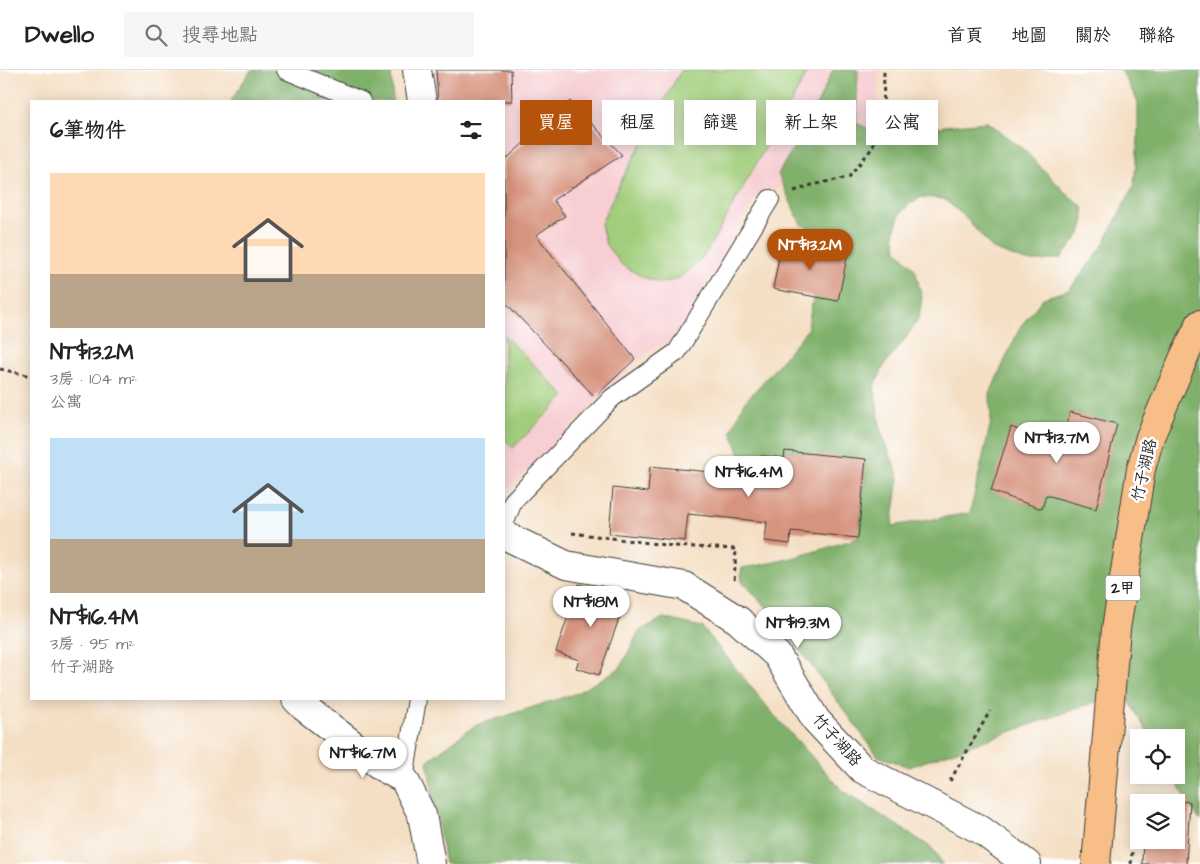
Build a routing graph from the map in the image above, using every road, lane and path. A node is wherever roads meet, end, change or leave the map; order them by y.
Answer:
1 (286, 70) edge
2 (417, 70) edge
3 (884, 70) edge
4 (359, 100) edge
5 (422, 100) edge
6 (770, 199) joint
7 (1200, 324) edge
8 (0, 369) edge
9 (30, 376) edge
10 (505, 522) edge
11 (567, 532) dead end
12 (505, 535) edge
13 (736, 549) dead end
14 (297, 700) edge
15 (417, 700) edge
16 (990, 711) dead end
17 (404, 779) junction
18 (949, 784) dead end
19 (431, 864) edge
20 (1027, 864) edge
21 (1096, 864) edge

1 - 4 lane
2 - 5 street
3 - 6 path
6 - 10 lane
7 - 21 main road, 竹子湖路 / 2甲
8 - 9 path
11 - 13 path
12 - 20 street, 竹子湖路
14 - 17 street
15 - 17 lane
16 - 18 path
17 - 19 street

